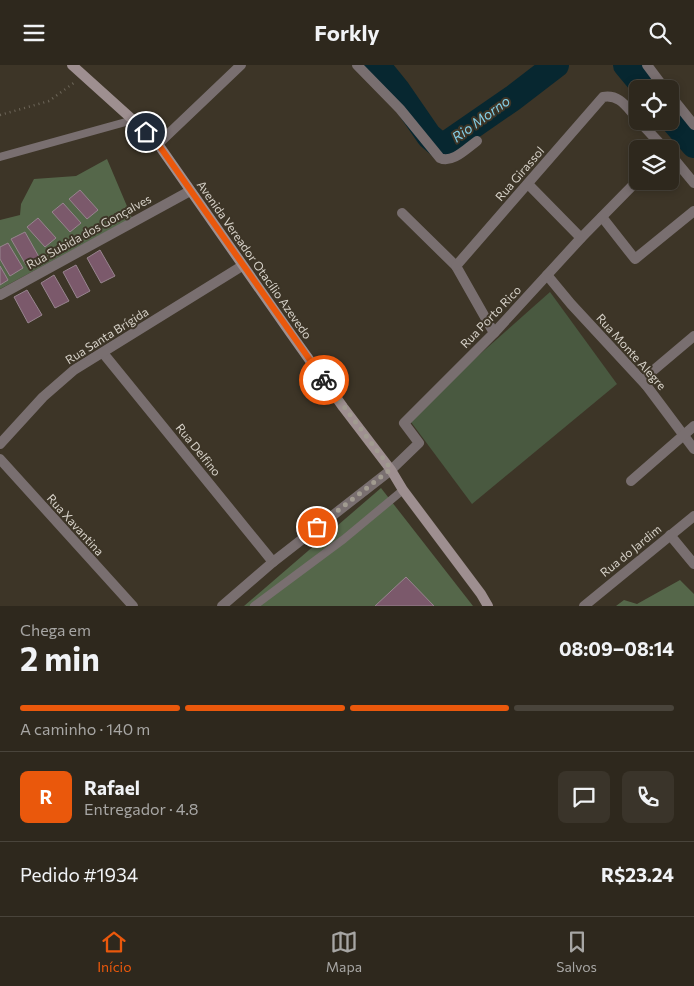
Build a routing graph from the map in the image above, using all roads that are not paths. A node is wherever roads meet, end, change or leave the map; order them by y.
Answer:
1 (72, 65) edge
2 (241, 65) edge
3 (357, 65) edge
4 (646, 65) edge
5 (658, 80) edge
6 (679, 106) edge
7 (629, 110) edge
8 (133, 120) junction
9 (694, 124) edge
10 (647, 130) edge
11 (657, 140) edge
12 (477, 141) dead end
13 (158, 144) junction
14 (0, 157) edge
15 (679, 165) edge
16 (694, 183) edge
17 (528, 184) junction
18 (629, 190) edge
19 (190, 191) junction
20 (694, 211) edge
21 (402, 213) dead end
22 (602, 217) junction
23 (581, 237) junction
24 (242, 266) junction
25 (456, 267) junction
26 (547, 275) junction
27 (0, 295) edge
28 (494, 333) junction
29 (694, 336) edge
30 (103, 353) junction
31 (646, 385) junction
32 (694, 425) edge
33 (683, 434) junction
34 (0, 445) edge
35 (694, 449) edge
36 (0, 459) edge
37 (391, 469) junction
38 (632, 481) dead end
39 (403, 491) junction
40 (694, 517) edge
41 (670, 535) junction
42 (273, 562) junction
43 (694, 564) edge
44 (133, 606) edge
45 (222, 606) edge
46 (254, 606) edge
47 (488, 606) edge
48 (584, 606) edge

1 - 8 main road, Avenida Vereador Otacílio Azevedo
2 - 13 street
3 - 12 street
4 - 5 street
6 - 9 street
7 - 17 street, Rua Girassol
8 - 13 main road, Avenida Vereador Otacílio Azevedo
8 - 14 lane
10 - 11 street
13 - 19 main road, Avenida Vereador Otacílio Azevedo
15 - 16 street
17 - 23 street
17 - 25 street, Rua Girassol
18 - 22 street, Rua Porto Rico
19 - 24 main road, Avenida Vereador Otacílio Azevedo
19 - 27 street, Rua Subida dos Gonçalves
20 - 22 street
21 - 25 street
22 - 23 street, Rua Porto Rico
23 - 26 street, Rua Porto Rico
24 - 30 street, Rua Santa Brígida
24 - 37 main road, Avenida Vereador Otacílio Azevedo
25 - 28 street
26 - 28 street, Rua Porto Rico
26 - 31 street, Rua Monte Alegre
28 - 37 street, Rua Porto Rico
29 - 31 street
30 - 34 street, Rua Santa Brígida
30 - 42 street, Rua Delfino
31 - 33 street, Rua Monte Alegre
32 - 33 street
33 - 35 street, Rua Monte Alegre
33 - 38 street
36 - 44 street, Rua Xavantina
37 - 39 main road, Avenida Vereador Otacílio Azevedo
37 - 42 street
39 - 46 lane
39 - 47 main road, Avenida Vereador Otacílio Azevedo
40 - 41 street, Rua do Jardim
41 - 43 street
41 - 48 street, Rua do Jardim
42 - 45 street

